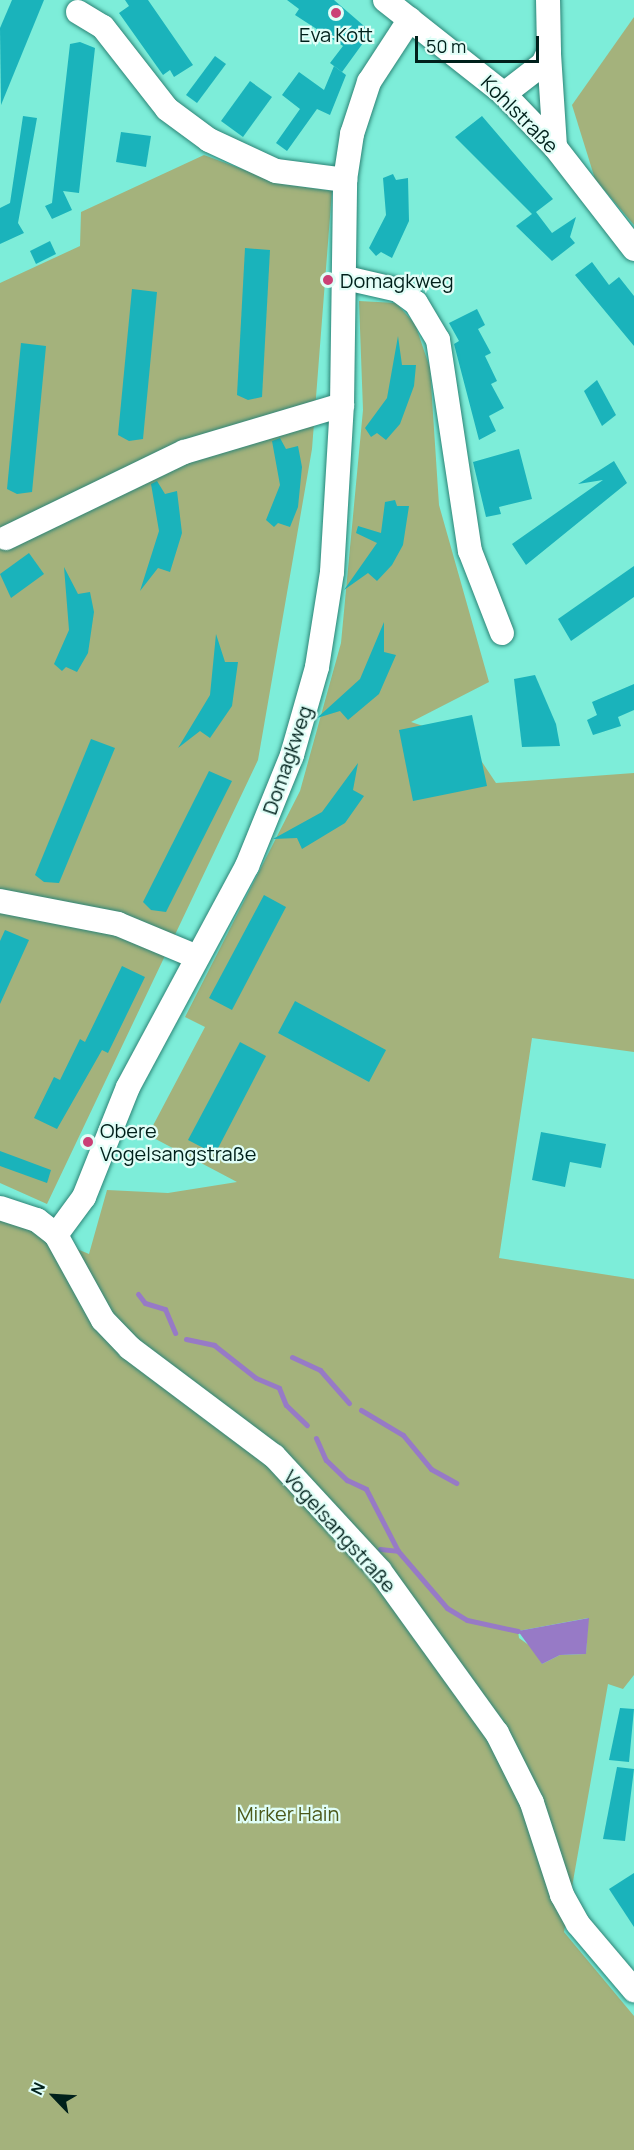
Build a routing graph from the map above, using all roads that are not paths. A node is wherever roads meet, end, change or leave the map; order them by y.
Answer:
1 (385, 0) edge
2 (548, 0) edge
3 (78, 12) dead end
4 (410, 19) junction
5 (549, 51) junction
6 (504, 94) junction
7 (555, 147) junction
8 (345, 180) junction
9 (634, 249) edge
10 (346, 278) junction
11 (342, 405) junction
12 (6, 538) dead end
13 (502, 633) dead end
14 (0, 901) edge
15 (197, 957) junction
16 (0, 1208) edge
17 (56, 1235) junction
18 (634, 1990) edge

1 - 4 street, Kohlstraße
2 - 5 street
3 - 8 street
4 - 6 street, Kohlstraße
4 - 8 street, Domagkweg
5 - 6 street
5 - 7 street
6 - 7 street, Kohlstraße
7 - 9 street, Kohlstraße
8 - 10 street, Domagkweg
10 - 11 street, Domagkweg
10 - 13 street
11 - 12 street
11 - 15 street, Domagkweg
14 - 15 street
15 - 17 street, Domagkweg
16 - 17 street, Vogelsangstraße
17 - 18 street, Vogelsangstraße

